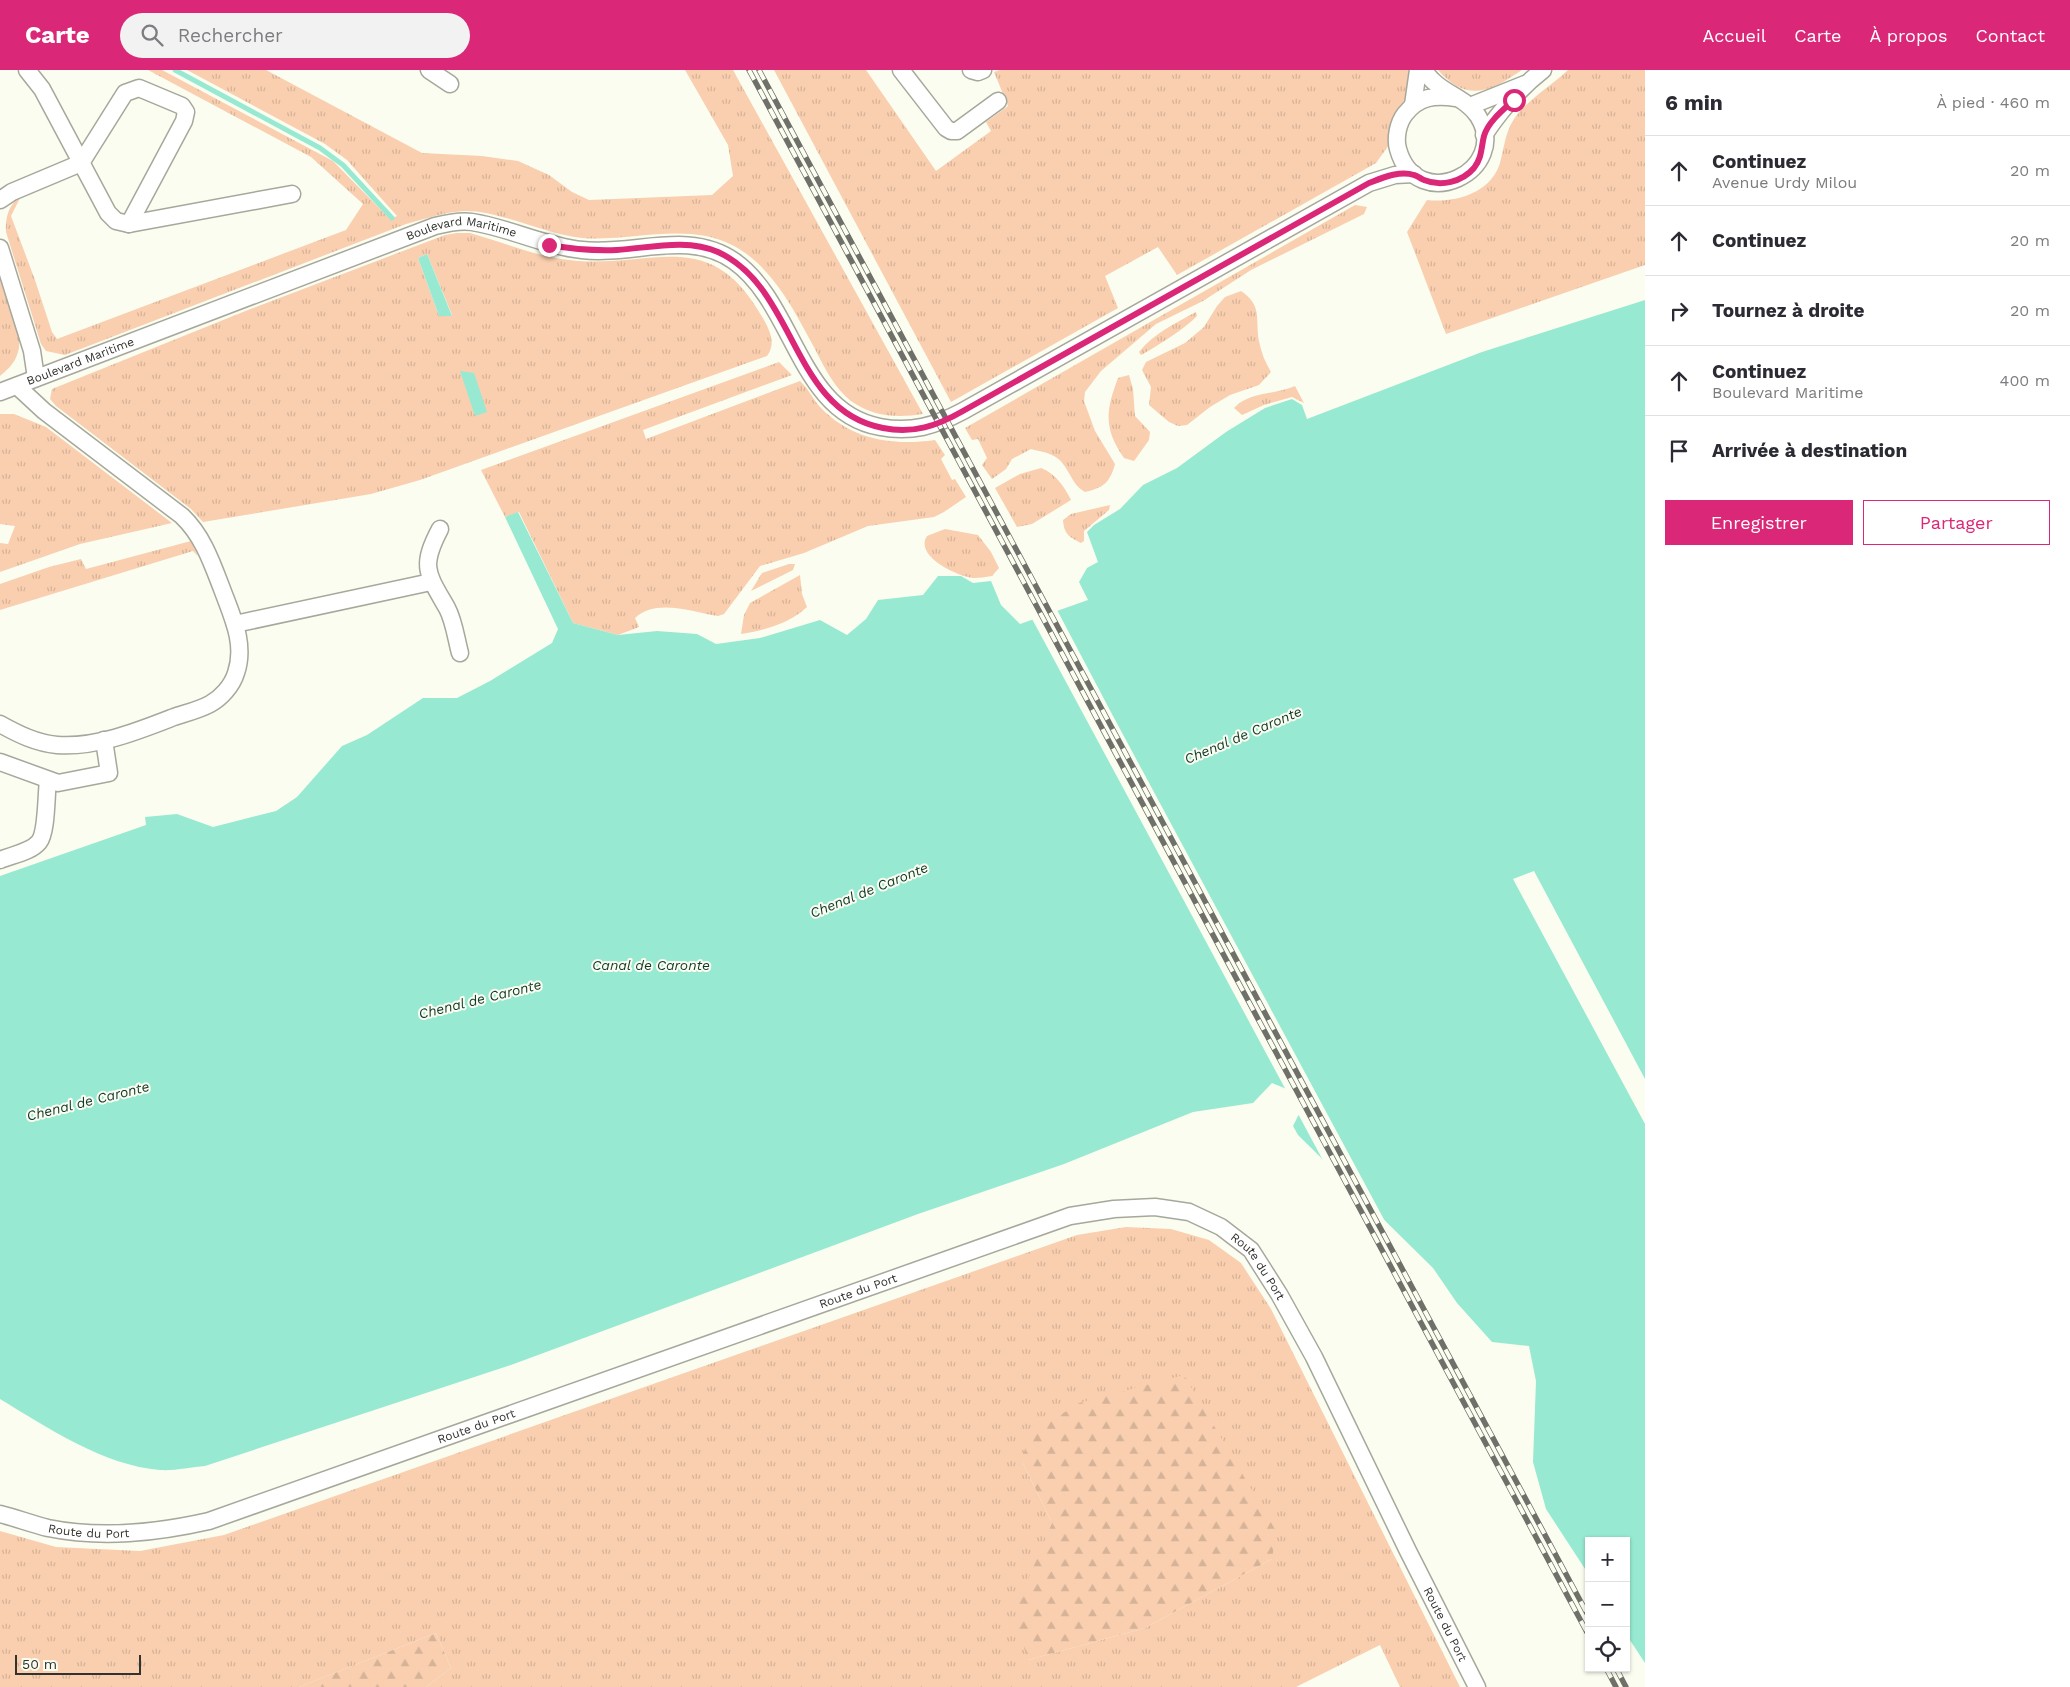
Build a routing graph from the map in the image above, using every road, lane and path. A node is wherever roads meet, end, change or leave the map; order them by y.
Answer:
1 (27, 70) edge
2 (429, 70) edge
3 (901, 70) edge
4 (971, 70) edge
5 (983, 70) edge
6 (1418, 70) edge
7 (1424, 70) edge
8 (1542, 70) edge
9 (450, 84) dead end
10 (1525, 84) junction
11 (998, 101) dead end
12 (1463, 102) junction
13 (1413, 104) junction
14 (1484, 134) junction
15 (1396, 142) junction
16 (81, 163) junction
17 (1414, 174) junction
18 (1369, 183) junction
19 (292, 194) dead end
20 (0, 200) edge
21 (128, 224) junction
22 (0, 248) edge
23 (36, 378) junction
24 (17, 386) junction
25 (0, 392) edge
26 (440, 529) dead end
27 (431, 582) junction
28 (235, 624) junction
29 (460, 653) dead end
30 (0, 724) edge
31 (104, 740) junction
32 (0, 762) edge
33 (48, 781) junction
34 (0, 860) edge
35 (0, 1514) edge
36 (1477, 1685) edge

1 - 16 street
2 - 9 street
3 - 11 street
4 - 5 street
6 - 13 street
7 - 12 street
8 - 10 street
10 - 12 street
10 - 14 street
12 - 13 street
12 - 14 street
13 - 15 street
14 - 17 street
15 - 17 street
15 - 18 street, Boulevard Maritime
16 - 20 street
16 - 21 street
16 - 21 street
17 - 18 street, Boulevard Maritime
18 - 23 street, Boulevard Maritime
19 - 21 street
22 - 23 street
23 - 24 street, Boulevard Maritime
24 - 25 street, Boulevard Maritime
24 - 28 street
26 - 27 street
27 - 28 street
27 - 29 street
28 - 31 street
30 - 31 street
31 - 33 street
32 - 33 street
33 - 34 street
35 - 36 street, Route du Port

